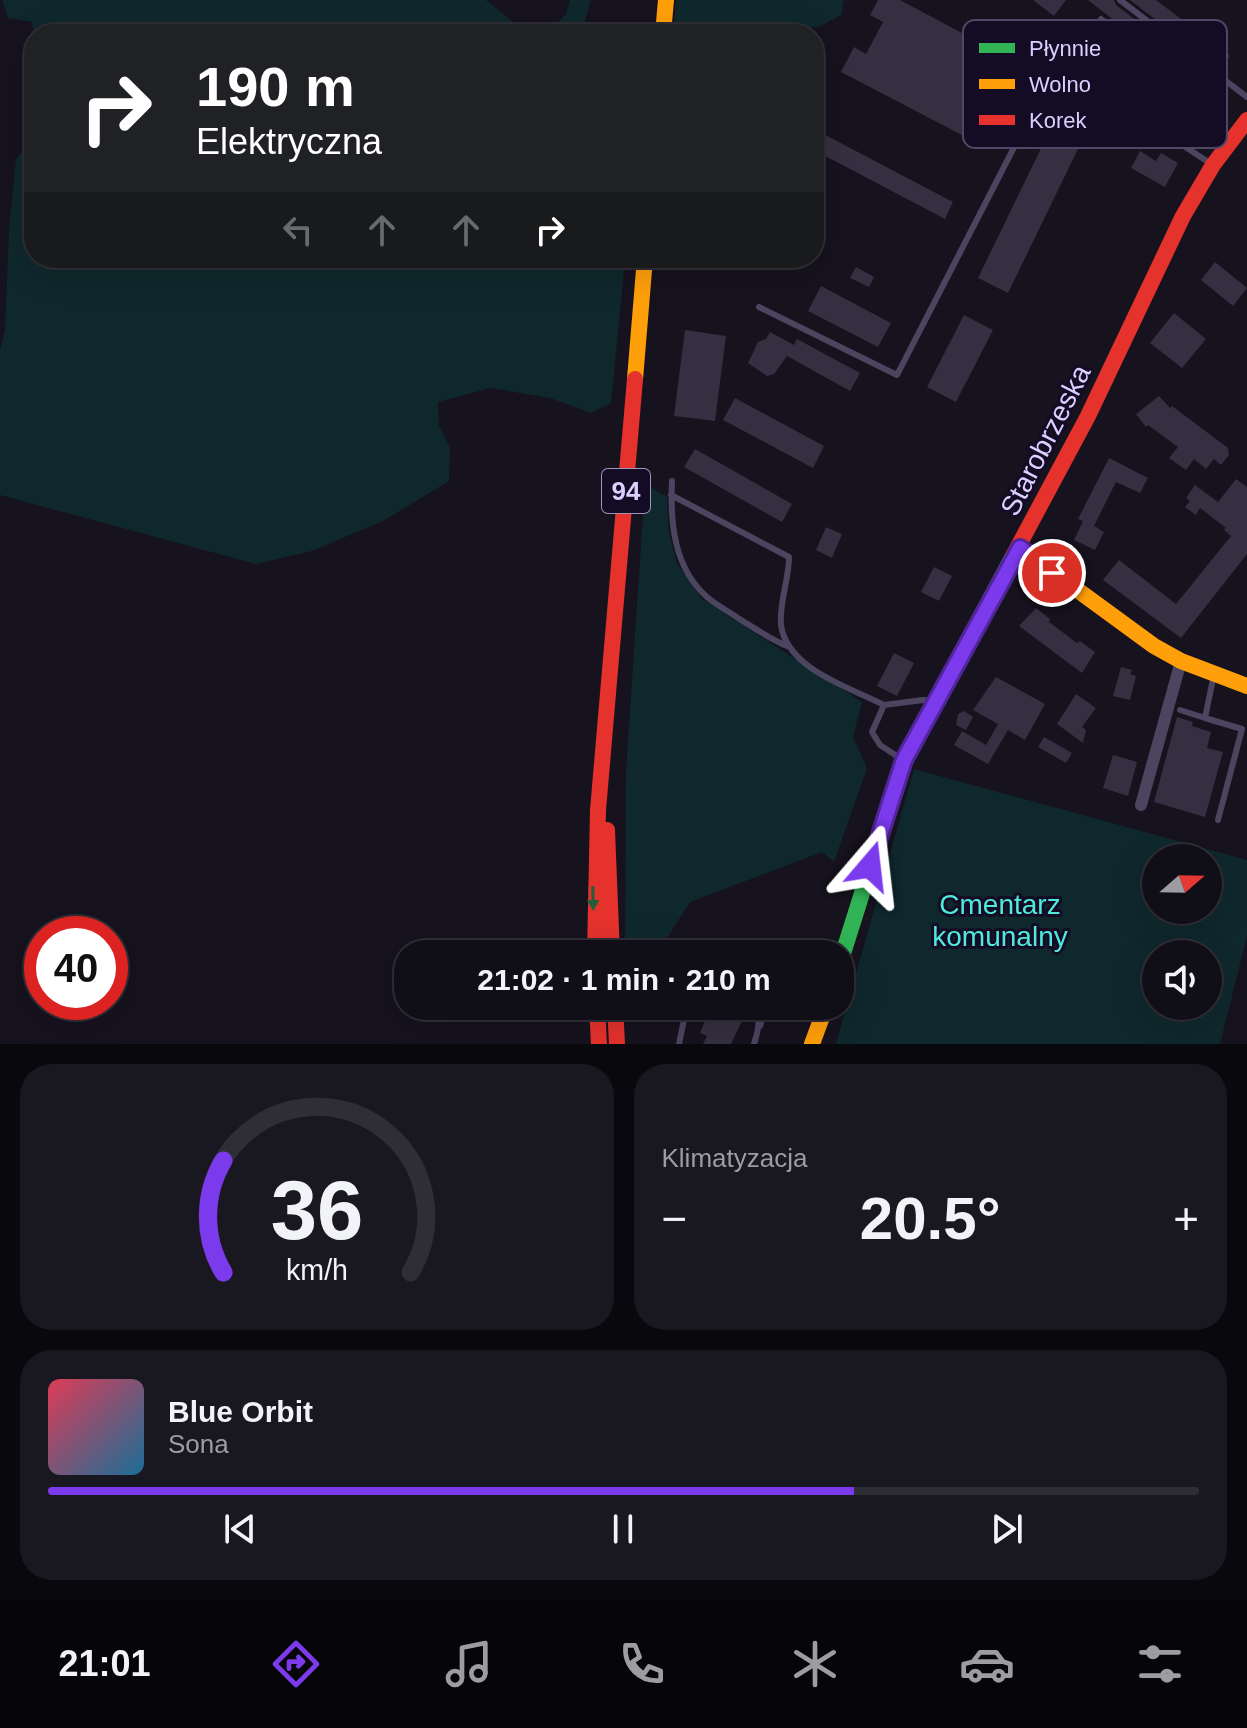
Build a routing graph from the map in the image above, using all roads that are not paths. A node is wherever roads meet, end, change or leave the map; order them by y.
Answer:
1 (666, 0) edge
2 (1120, 0) edge
3 (1146, 20) edge
4 (664, 24) edge
5 (1227, 82) edge
6 (1247, 97) edge
7 (1247, 120) edge
8 (1227, 146) edge
9 (1015, 148) edge
10 (1186, 148) edge
11 (1226, 148) edge
12 (1213, 165) junction
13 (644, 268) edge
14 (759, 307) dead end
15 (672, 481) dead end
16 (671, 495) junction
17 (1020, 548) junction
18 (787, 646) junction
19 (1181, 661) junction
20 (1214, 674) junction
21 (1247, 686) edge
22 (936, 702) junction
23 (884, 705) junction
24 (1180, 710) dead end
25 (1205, 718) junction
26 (607, 723) junction
27 (1244, 730) edge
28 (904, 760) junction
29 (1141, 805) dead end
30 (1218, 820) dead end
31 (595, 940) edge
32 (611, 940) edge
33 (847, 940) edge
34 (598, 1020) edge
35 (616, 1020) edge
36 (684, 1020) edge
37 (758, 1020) edge
38 (762, 1020) edge
39 (821, 1020) edge
40 (760, 1026) junction
41 (599, 1044) edge
42 (617, 1044) edge
43 (679, 1044) edge
44 (754, 1044) edge
45 (812, 1044) edge

1 - 4 street
2 - 3 lane
5 - 6 lane
7 - 8 street, Starobrzeska
9 - 14 lane
10 - 12 lane
11 - 12 street, Starobrzeska
12 - 17 street, Starobrzeska
13 - 26 street, 94
15 - 16 lane
16 - 18 lane
16 - 18 lane
17 - 19 street
17 - 22 street, Starobrzeska
18 - 23 lane
19 - 20 street
19 - 29 street
20 - 21 street
20 - 25 lane
22 - 23 lane
22 - 28 street, Starobrzeska
23 - 28 lane
24 - 25 lane
25 - 27 lane
26 -> 31 street, 94
26 - 32 street, 94
27 - 30 lane
28 - 33 street, Starobrzeska
34 - 41 street
35 - 42 street
36 - 43 lane
37 - 40 lane
38 - 40 lane
39 - 45 street
40 - 44 lane

